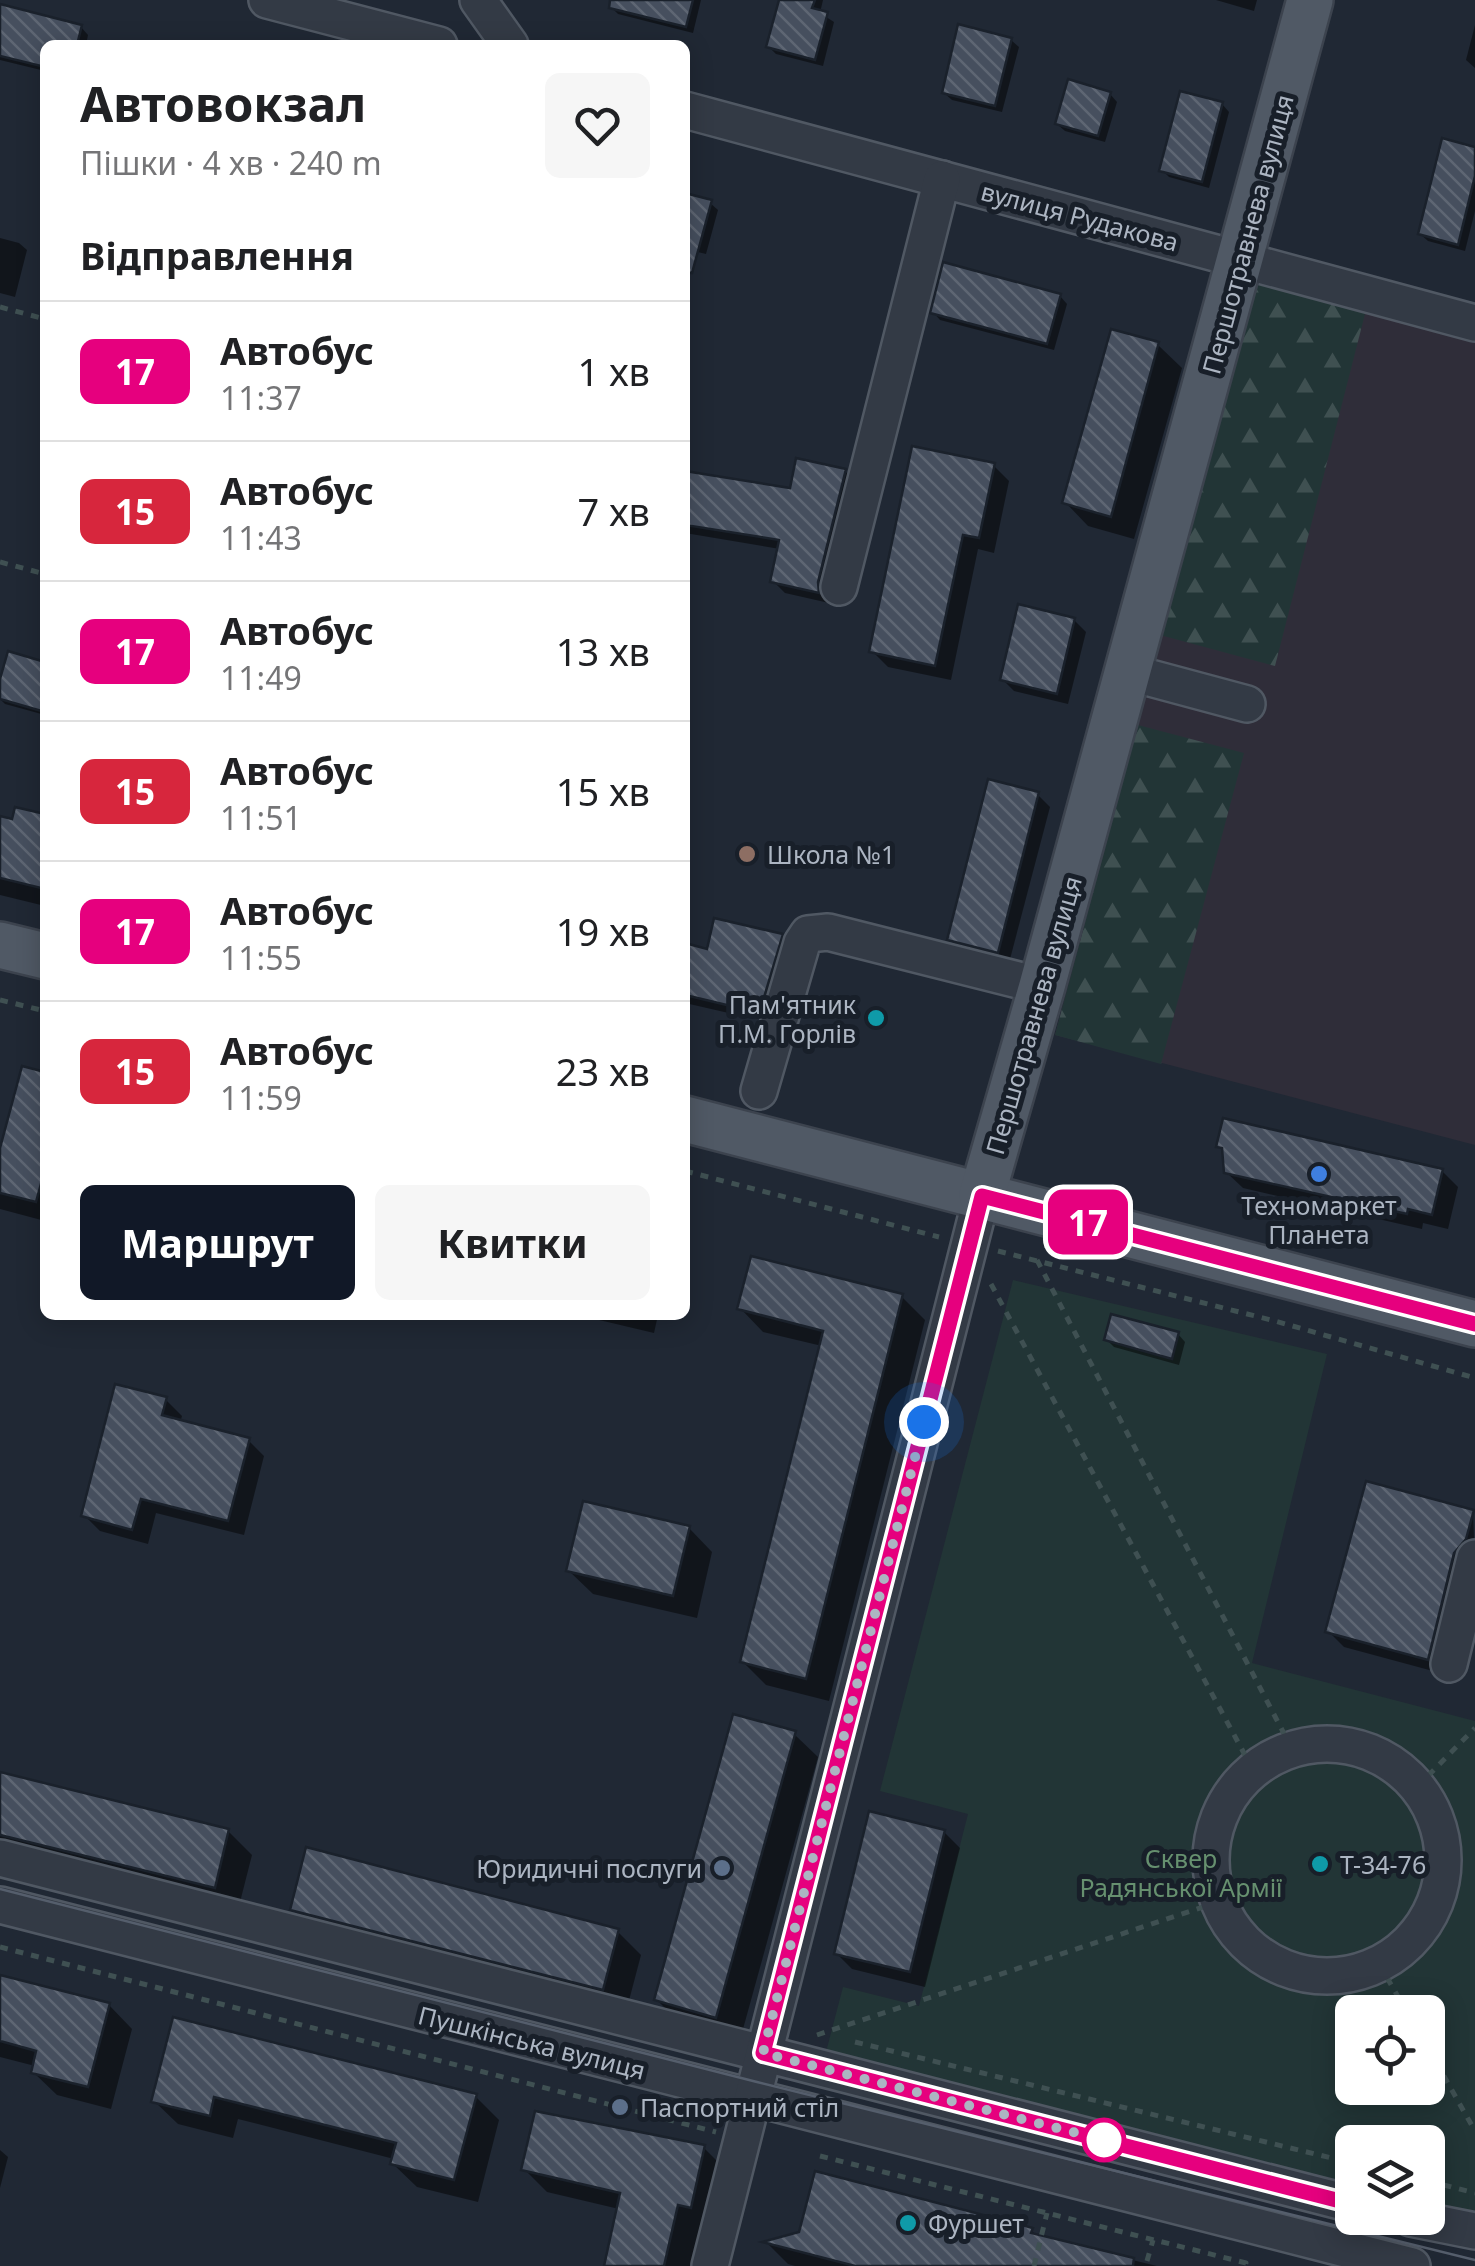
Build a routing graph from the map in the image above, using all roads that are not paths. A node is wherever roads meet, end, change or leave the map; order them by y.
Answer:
1 (267, 0) edge
2 (478, 0) edge
3 (1310, 0) edge
4 (420, 40) edge
5 (506, 40) edge
6 (690, 111) edge
7 (942, 180) junction
8 (1240, 259) junction
9 (1475, 323) edge
10 (839, 587) dead end
11 (1128, 672) junction
12 (1247, 704) dead end
13 (0, 945) edge
14 (40, 955) edge
15 (1042, 986) junction
16 (759, 1092) dead end
17 (690, 1120) edge
18 (982, 1196) junction
19 (1475, 1324) edge
20 (1475, 1558) edge
21 (1449, 1664) dead end
22 (0, 1858) edge
23 (0, 1904) edge
24 (1380, 1964) joint
25 (763, 2053) junction
26 (754, 2099) junction
27 (1335, 2200) edge
28 (1445, 2226) edge
29 (1475, 2232) edge
30 (710, 2266) edge
31 (1412, 2266) edge

1 - 4 street
2 - 5 street
3 - 8 main road, Першотравнева вулиця
6 - 7 street, вулиця Рудакова
7 - 8 street, вулиця Рудакова
7 - 10 street
8 - 9 street, вулиця Рудакова
8 - 11 main road, Першотравнева вулиця
11 - 12 street
11 - 15 main road, Першотравнева вулиця
13 - 14 main road
15 - 16 street
15 - 18 main road, Першотравнева вулиця
17 - 18 main road
18 - 19 main road
18 - 25 street, Першотравнева вулиця
20 - 21 street
22 - 25 street, Пушкінська вулиця
23 - 26 street, Пушкінська вулиця
24 - 24 street
25 - 26 street, Першотравнева вулиця
25 - 27 street, Пушкінська вулиця
26 - 30 street, Першотравнева вулиця
26 - 31 street, Пушкінська вулиця
28 - 29 street

